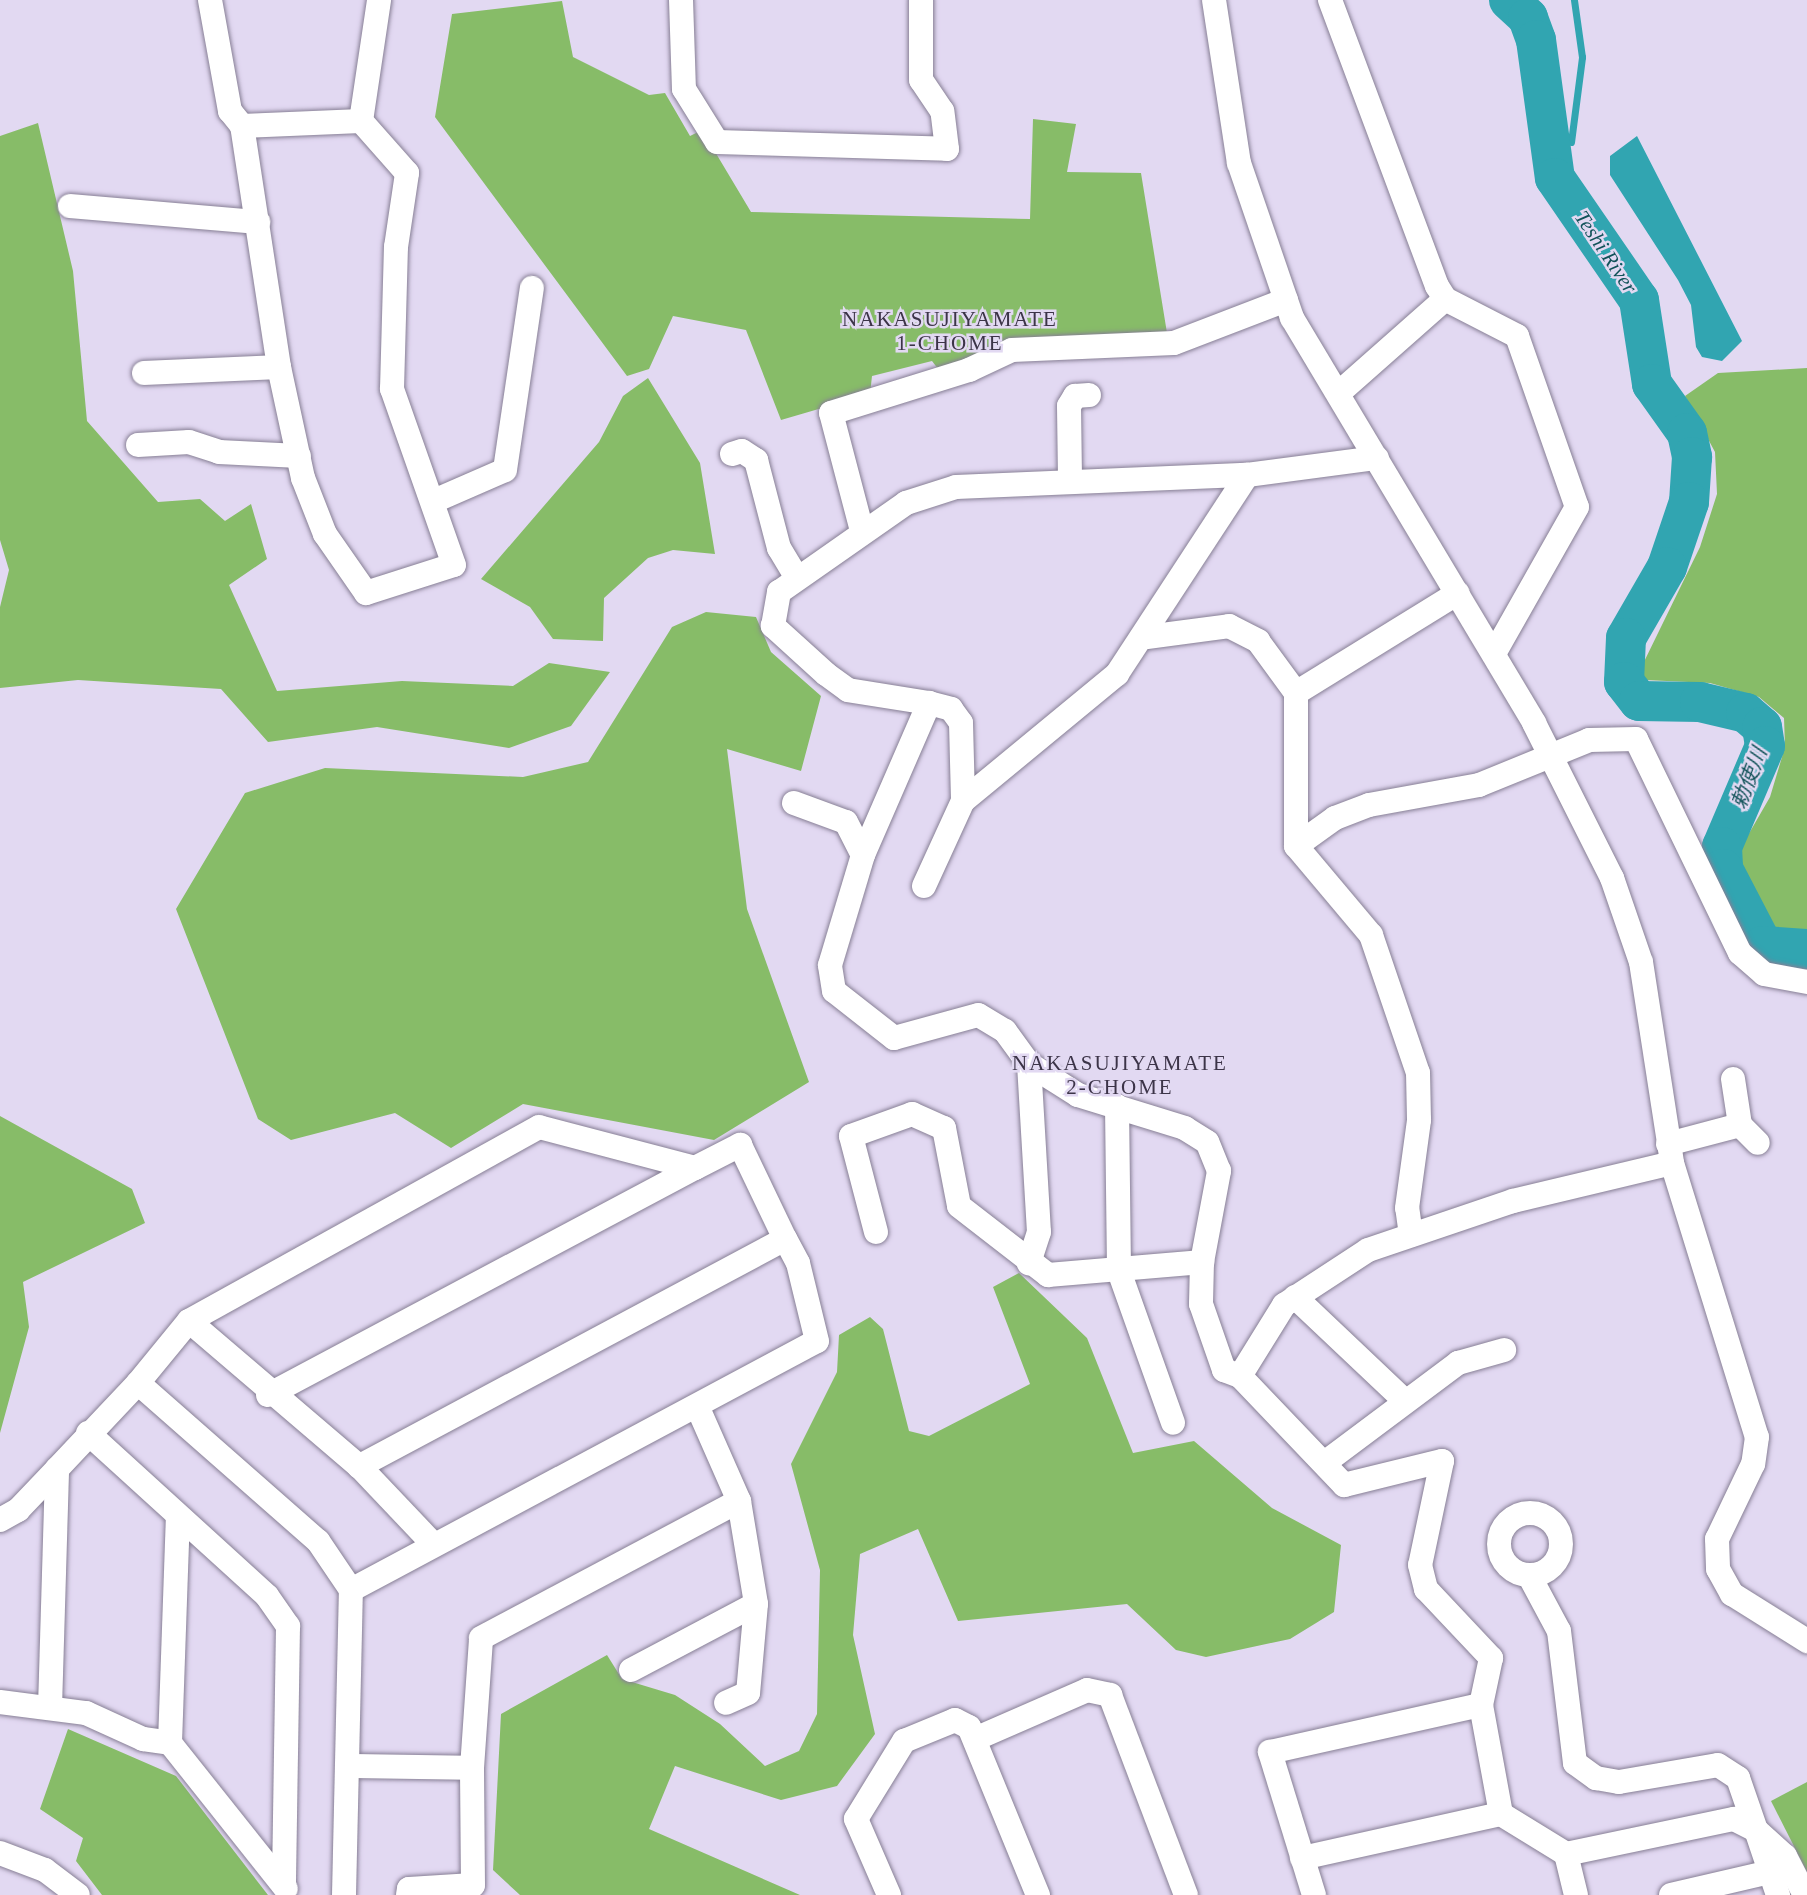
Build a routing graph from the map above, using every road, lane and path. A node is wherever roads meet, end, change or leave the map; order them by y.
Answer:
1 (210, 0) edge
2 (379, 0) edge
3 (681, 0) edge
4 (920, 0) edge
5 (1213, 0) edge
6 (1330, 0) edge
7 (361, 121) junction
8 (242, 126) junction
9 (70, 206) dead end
10 (258, 222) junction
11 (532, 288) dead end
12 (1445, 299) junction
13 (1286, 300) junction
14 (279, 367) junction
15 (144, 373) dead end
16 (1341, 391) junction
17 (1089, 395) dead end
18 (138, 446) dead end
19 (732, 454) dead end
20 (299, 456) junction
21 (1377, 458) junction
22 (1247, 475) junction
23 (1070, 478) junction
24 (435, 501) junction
25 (862, 531) junction
26 (797, 578) junction
27 (1458, 593) junction
28 (1147, 636) junction
29 (1494, 654) junction
30 (1296, 693) junction
31 (929, 703) junction
32 (1552, 757) junction
33 (962, 801) junction
34 (794, 803) dead end
35 (1296, 846) junction
36 (863, 855) junction
37 (923, 886) dead end
38 (1807, 982) edge
39 (1029, 1064) junction
40 (1733, 1079) dead end
41 (1117, 1106) junction
42 (1740, 1125) junction
43 (1758, 1143) dead end
44 (1670, 1154) junction
45 (695, 1168) junction
46 (876, 1232) dead end
47 (1411, 1235) junction
48 (785, 1239) junction
49 (1202, 1262) junction
50 (1029, 1263) junction
51 (1119, 1272) junction
52 (1295, 1297) junction
53 (189, 1321) junction
54 (1504, 1350) dead end
55 (1240, 1376) junction
56 (138, 1383) junction
57 (268, 1395) junction
58 (1404, 1398) junction
59 (698, 1408) junction
60 (1173, 1423) dead end
61 (88, 1433) junction
62 (1327, 1461) junction
63 (359, 1466) junction
64 (57, 1469) junction
65 (739, 1501) junction
66 (178, 1517) junction
67 (0, 1520) edge
68 (433, 1544) junction
69 (1530, 1577) dead end
70 (351, 1590) junction
71 (756, 1604) junction
72 (1807, 1641) edge
73 (631, 1670) dead end
74 (0, 1702) edge
75 (726, 1703) dead end
76 (1481, 1705) junction
77 (50, 1707) junction
78 (975, 1739) junction
79 (170, 1743) junction
80 (349, 1766) junction
81 (472, 1768) junction
82 (1501, 1814) junction
83 (1756, 1830) junction
84 (0, 1853) edge
85 (1566, 1854) junction
86 (1302, 1858) junction
87 (1770, 1872) junction
88 (287, 1889) edge
89 (479, 1890) edge
90 (78, 1895) edge
91 (344, 1895) edge
92 (408, 1895) edge
93 (889, 1895) edge
94 (1038, 1895) edge
95 (1186, 1895) edge
96 (1314, 1895) edge
97 (1576, 1895) edge
98 (1671, 1895) edge
99 (1778, 1895) edge
100 (1805, 1895) edge

1 - 8 street
2 - 7 street
3 - 4 street
5 - 13 street
6 - 12 street
7 - 8 street
7 - 24 street
8 - 10 street
9 - 10 street
10 - 14 street
11 - 24 street
12 - 16 street
12 - 29 street
13 - 16 street
13 - 25 street
14 - 15 street
14 - 20 street
16 - 21 street
17 - 23 street
18 - 20 street
19 - 26 street
20 - 24 street
21 - 22 street
21 - 27 street
22 - 23 street
22 - 28 street
23 - 25 street
25 - 26 street
26 - 31 street
27 - 29 street
27 - 30 street
28 - 30 street
28 - 33 street
29 - 32 street
30 - 35 street
31 - 33 street
31 - 36 street
32 - 35 street
32 - 38 street
32 - 44 street
33 - 37 street
34 - 36 street
35 - 47 street
36 - 39 street
39 - 41 street
39 - 50 street
40 - 42 street
41 - 49 street
41 - 51 street
42 - 43 street
42 - 44 street
44 - 47 street
44 - 72 street
45 - 48 street
45 - 53 street
45 - 57 street
46 - 50 street
47 - 52 street
48 - 59 street
48 - 63 street
49 - 51 street
49 - 55 street
50 - 51 street
51 - 60 street
52 - 55 street
52 - 58 street
53 - 56 street
53 - 57 street
54 - 58 street
55 - 62 street
56 - 61 street
56 - 70 street
57 - 63 street
58 - 62 street
59 - 65 street
59 - 68 street
61 - 64 street
61 - 66 street
62 - 76 street
63 - 68 street
64 - 67 street
64 - 77 street
65 - 71 street
65 - 81 street
66 - 79 street
66 - 88 street
68 - 70 street
69 - 83 street
70 - 80 street
71 - 73 street
71 - 75 street
74 - 77 street
76 - 82 street
76 - 86 street
77 - 79 street
78 - 93 street
78 - 94 street
78 - 95 street
79 - 88 street
80 - 81 street
80 - 91 street
81 - 89 street
82 - 85 street
82 - 86 street
83 - 85 street
83 - 87 street
83 - 100 street
84 - 90 street
85 - 97 street
86 - 96 street
87 - 98 street
87 - 99 street
89 - 92 street

